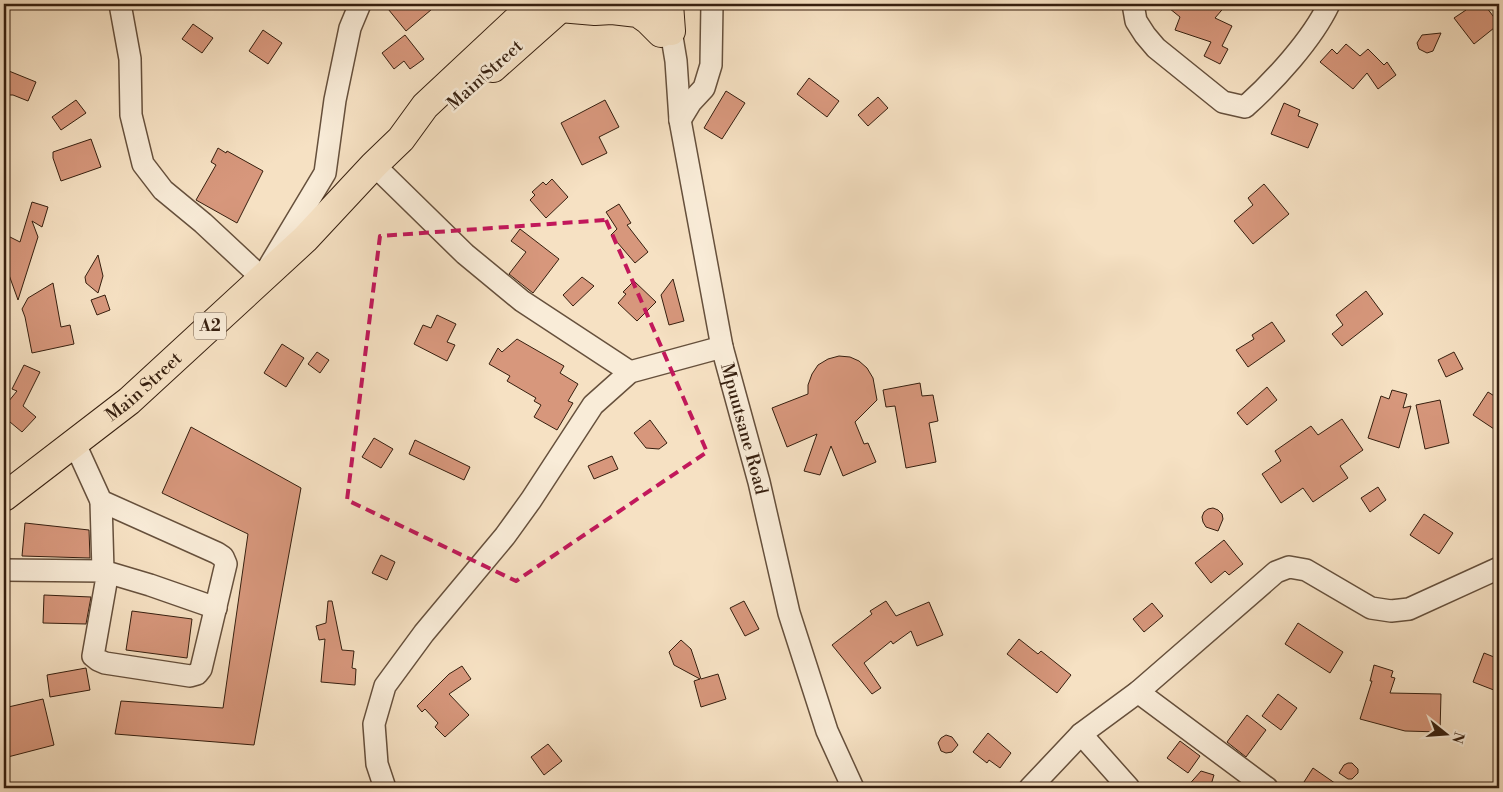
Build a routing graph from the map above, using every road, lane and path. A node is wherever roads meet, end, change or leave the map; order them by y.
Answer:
1 (120, 4) edge
2 (360, 4) edge
3 (644, 4) edge
4 (661, 4) edge
5 (669, 4) edge
6 (712, 4) edge
7 (1133, 4) edge
8 (1329, 4) edge
9 (553, 5) edge
10 (666, 32) junction
11 (680, 120) junction
12 (374, 165) junction
13 (262, 278) junction
14 (722, 346) junction
15 (630, 372) junction
16 (75, 444) junction
17 (4, 497) edge
18 (101, 501) junction
19 (1499, 568) edge
20 (4, 570) edge
21 (103, 571) junction
22 (216, 608) junction
23 (1138, 692) junction
24 (1081, 734) junction
25 (385, 788) edge
26 (854, 788) edge
27 (1030, 788) edge
28 (1129, 788) edge
29 (1267, 788) edge

1 - 13 street
2 - 13 street
3 - 10 street, Mpuutsane Road
4 - 10 street, Mpuutsane Road
5 - 10 highway
6 - 11 street
7 - 8 street
9 - 10 highway
9 - 12 highway, Main Street / A2
10 - 11 street, Mpuutsane Road
11 - 14 street, Mpuutsane Road
12 - 13 highway, Main Street / A2
12 - 15 street
13 - 16 highway, Main Street / A2
14 - 15 street
14 - 26 street, Mpuutsane Road
15 - 25 street
16 - 17 highway, Main Street / A2
16 - 18 street
18 - 21 street
18 - 22 street
19 - 23 street
20 - 21 street
21 - 22 street
21 - 22 street
23 - 24 street
23 - 29 street
24 - 27 street
24 - 28 street

